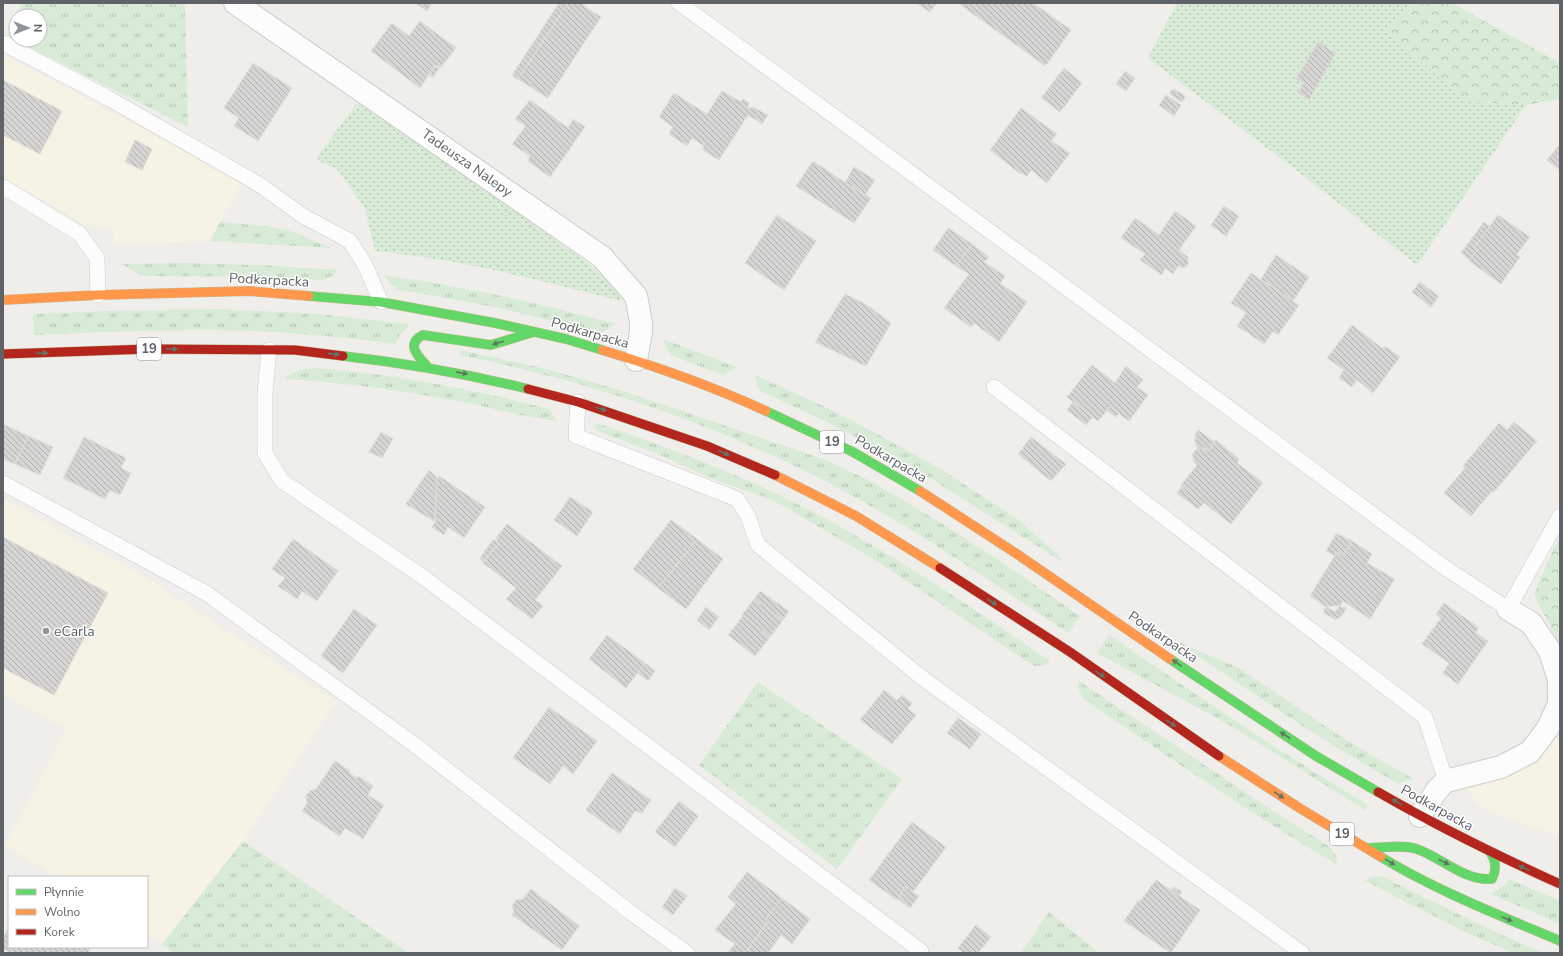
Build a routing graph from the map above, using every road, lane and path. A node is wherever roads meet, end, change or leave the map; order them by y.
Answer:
1 (235, 3) edge
2 (679, 3) edge
3 (3, 43) edge
4 (3, 187) edge
5 (98, 295) junction
6 (3, 300) edge
7 (381, 302) junction
8 (535, 332) junction
9 (269, 350) junction
10 (3, 354) edge
11 (636, 360) junction
12 (427, 366) junction
13 (994, 387) dead end
14 (578, 402) junction
15 (3, 483) edge
16 (1560, 516) edge
17 (1508, 608) junction
18 (1446, 781) junction
19 (1420, 816) junction
20 (1366, 848) junction
21 (1490, 852) junction
22 (1560, 884) edge
23 (1560, 941) edge
24 (920, 950) dead end
25 (687, 953) edge
26 (1302, 953) edge

1 - 11 street, Tadeusza Nalepy
2 - 17 lane
3 - 7 lane
4 - 5 lane
5 - 6 highway, Podkarpacka / 19
5 - 7 highway, Podkarpacka / 19
7 - 8 highway, Podkarpacka / 19
8 - 11 highway, Podkarpacka / 19
8 -> 12 highway
10 -> 9 highway, 19
9 -> 12 highway, 19
9 - 24 lane
19 -> 11 highway, Podkarpacka / 19
12 -> 14 highway, 19
13 - 18 lane
14 -> 20 highway, 19
14 - 26 lane
15 - 25 lane
16 - 17 lane
17 - 18 street
18 - 19 street
19 - 21 highway, Podkarpacka / 19
20 -> 21 highway
20 -> 23 highway, 19
22 -> 21 highway, Podkarpacka / 19

